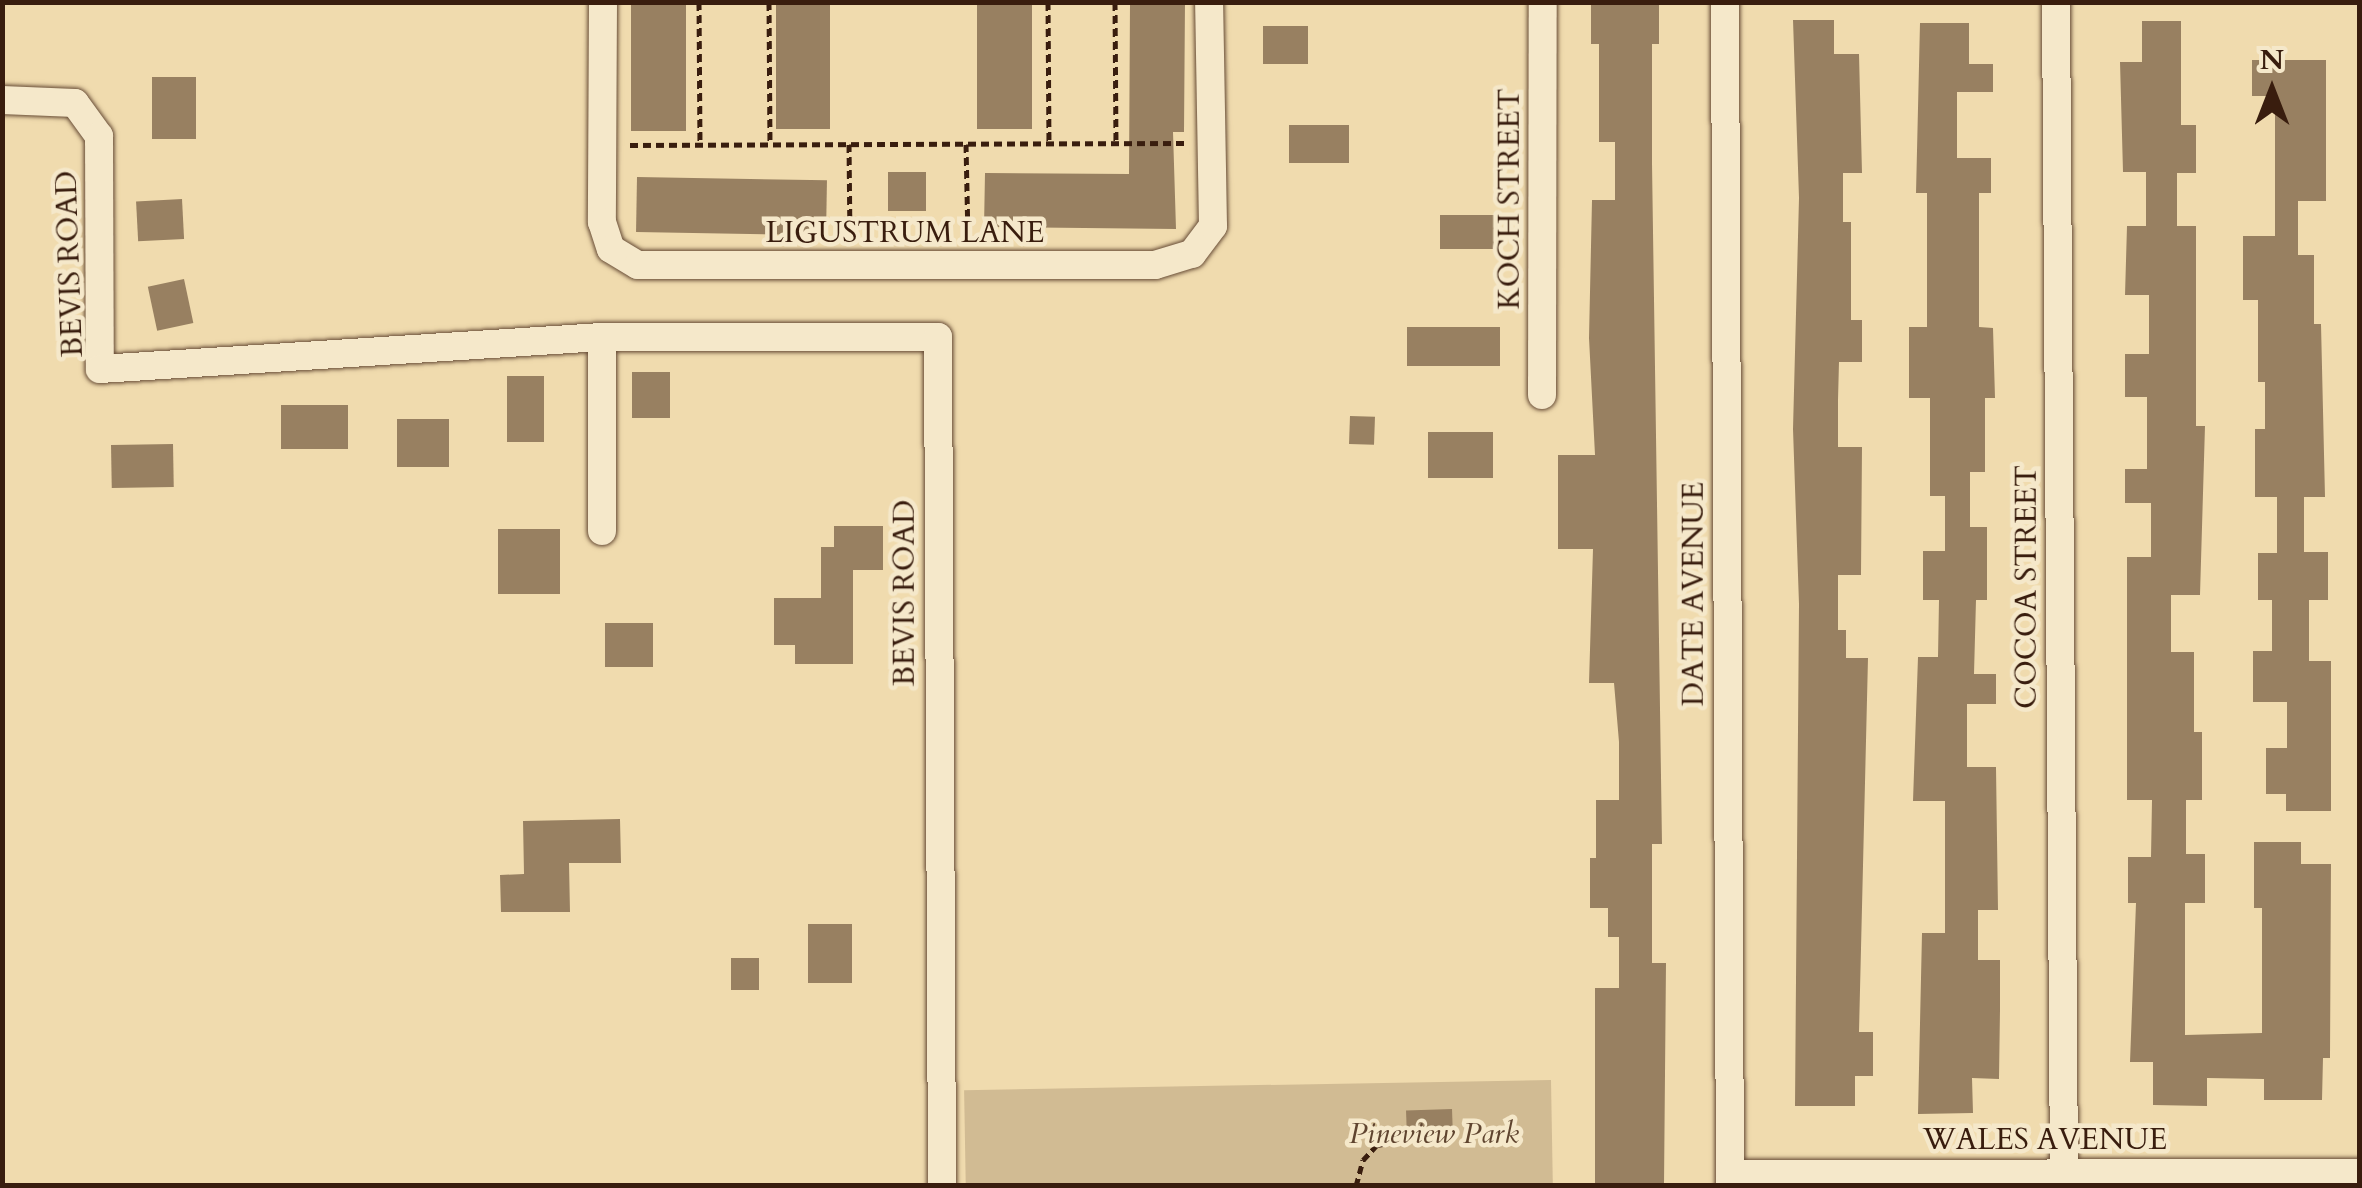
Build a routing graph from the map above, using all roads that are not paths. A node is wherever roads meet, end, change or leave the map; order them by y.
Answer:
1 (603, 2) edge
2 (1210, 2) edge
3 (1543, 2) edge
4 (1724, 2) edge
5 (2056, 2) edge
6 (2, 100) edge
7 (602, 337) junction
8 (1542, 396) dead end
9 (602, 531) dead end
10 (2064, 1170) junction
11 (2360, 1174) edge
12 (1730, 1180) edge
13 (942, 1186) edge

1 - 2 street, LIGUSTRUM LANE
3 - 8 street, KOCH STREET
4 - 12 street, DATE AVENUE
5 - 10 street, COCOA STREET
6 - 7 street, BEVIS ROAD
7 - 9 street
7 - 13 street, BEVIS ROAD
10 - 11 street, WALES AVENUE
10 - 12 street, WALES AVENUE

